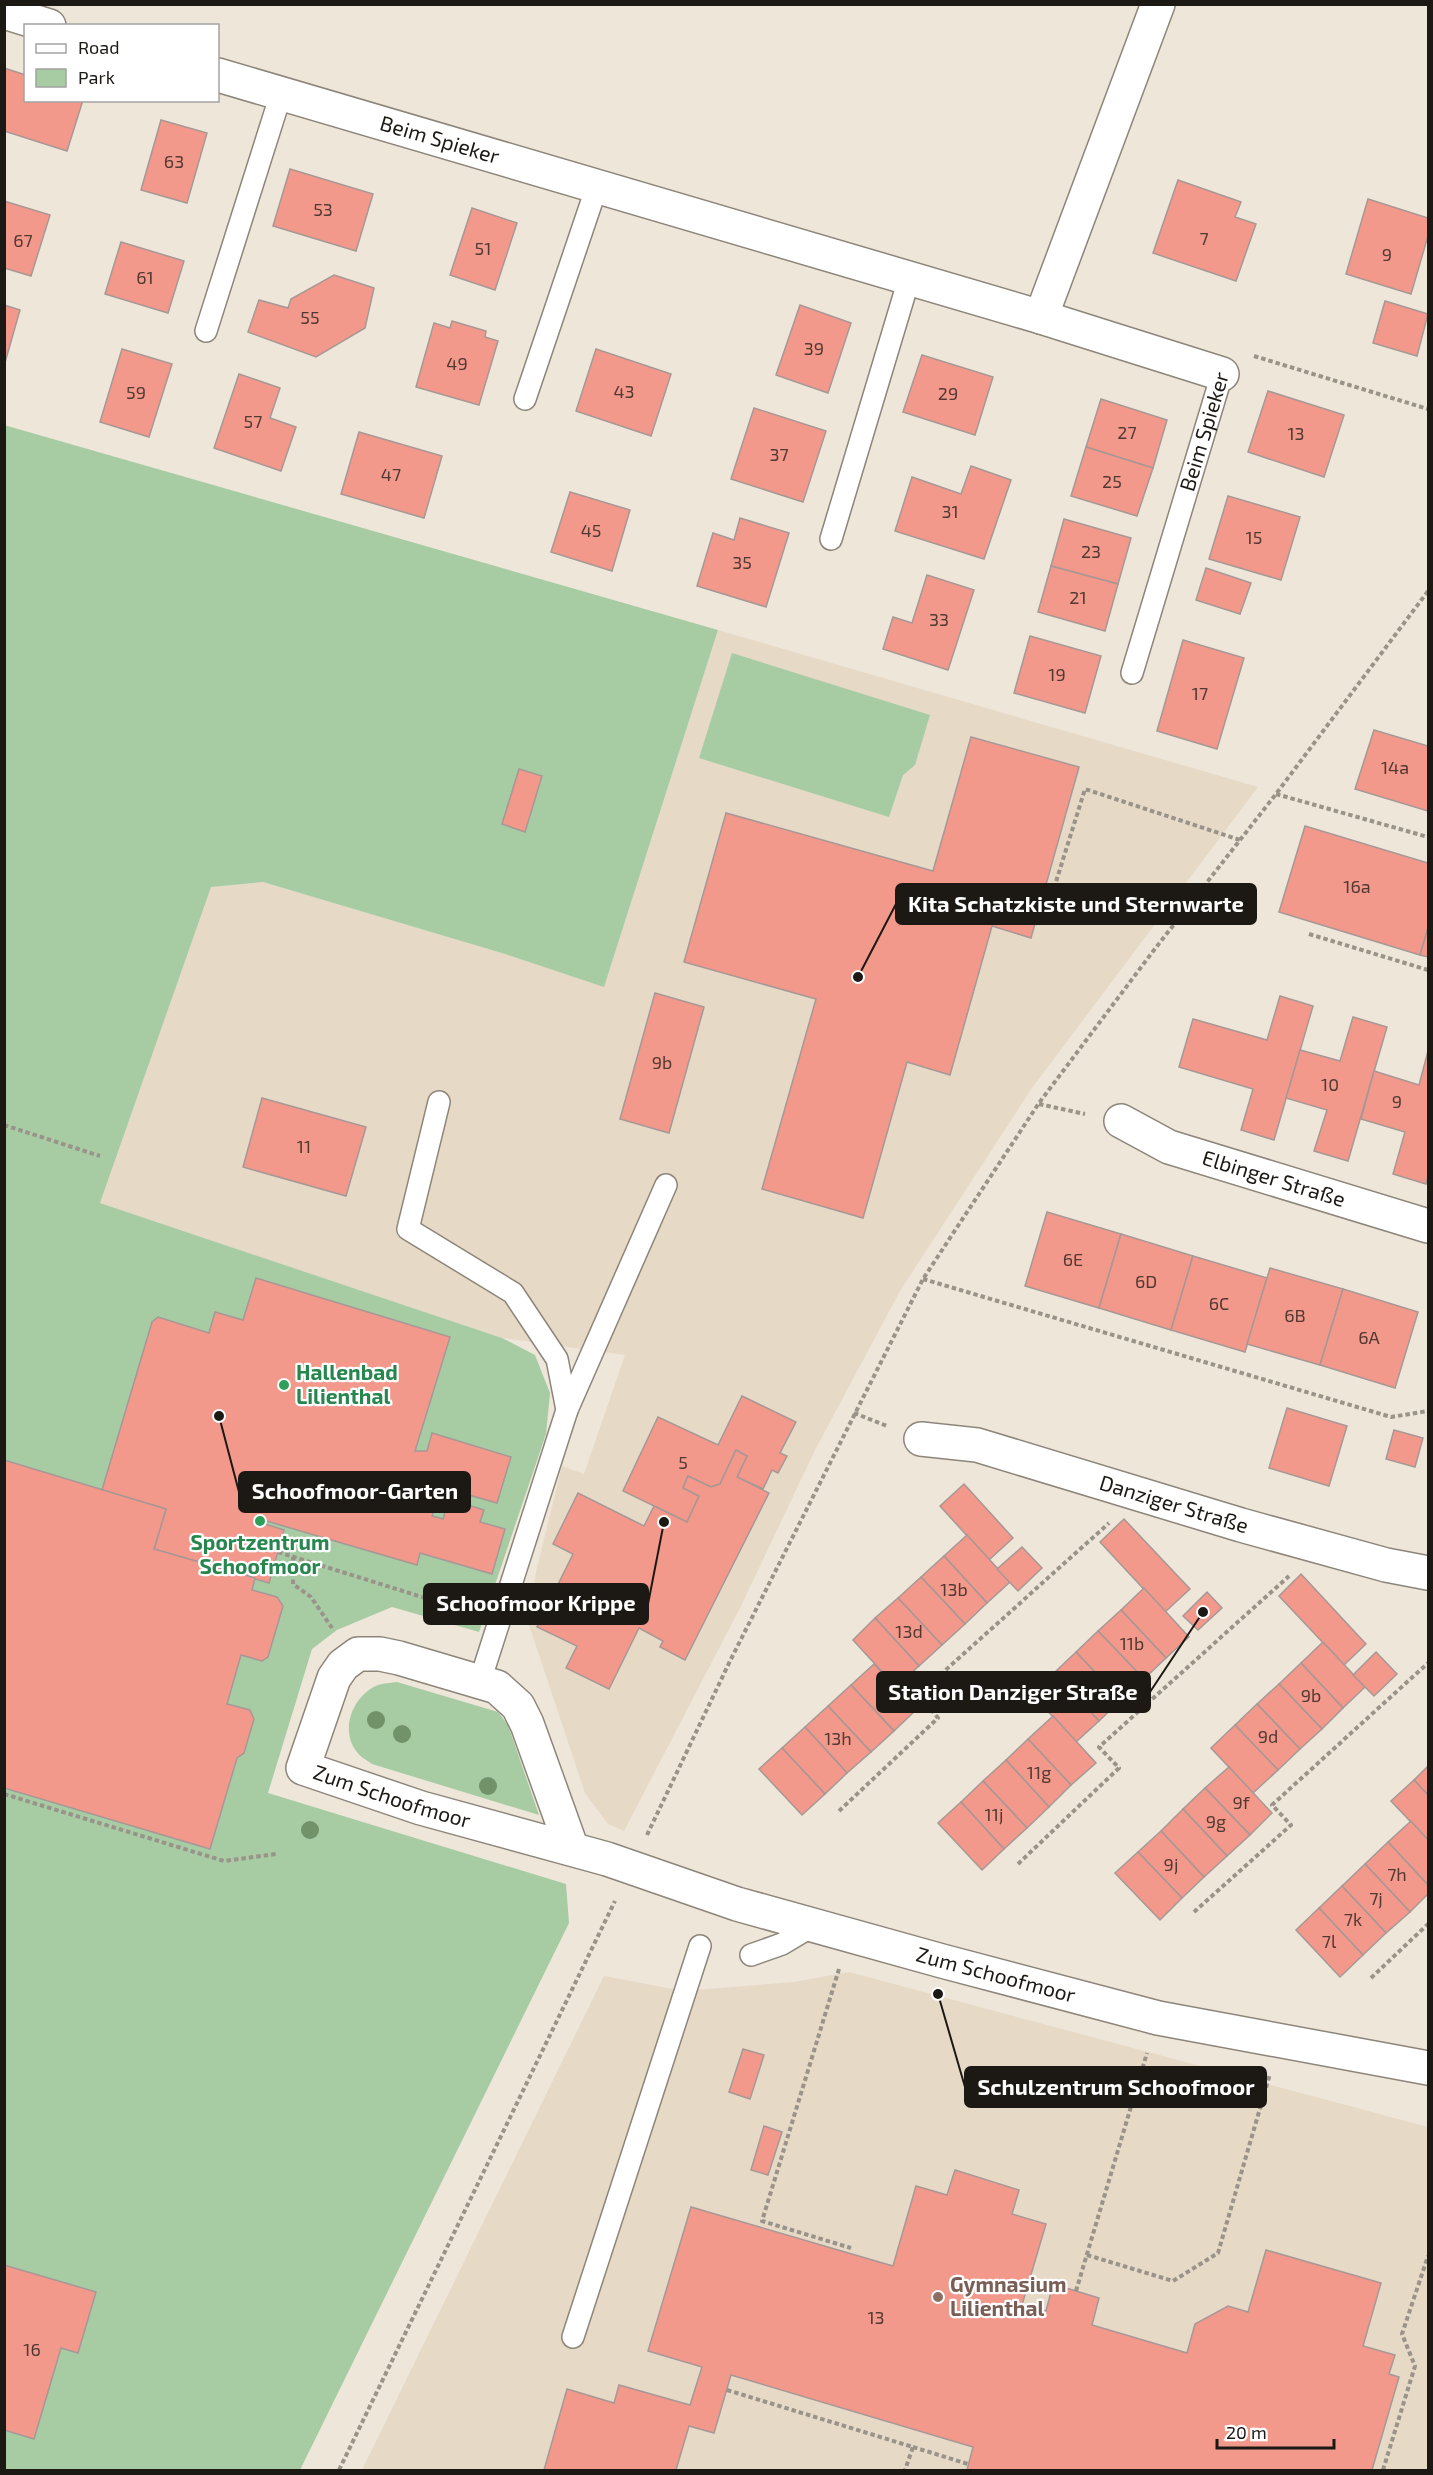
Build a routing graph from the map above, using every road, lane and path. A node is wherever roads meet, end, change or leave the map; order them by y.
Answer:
1 (1158, 4) edge
2 (4, 12) edge
3 (43, 24) edge
4 (219, 75) edge
5 (281, 94) junction
6 (597, 186) junction
7 (909, 279) junction
8 (1041, 317) junction
9 (206, 331) dead end
10 (1222, 374) junction
11 (525, 399) dead end
12 (1428, 409) edge
13 (831, 539) dead end
14 (1428, 591) edge
15 (1132, 672) dead end
16 (1276, 794) junction
17 (1428, 837) edge
18 (1240, 840) junction
19 (1045, 917) dead end
20 (1309, 934) dead end
21 (1428, 970) edge
22 (439, 1102) dead end
23 (1039, 1104) junction
24 (1121, 1121) joint
25 (4, 1125) edge
26 (100, 1156) dead end
27 (666, 1185) dead end
28 (1428, 1226) edge
29 (923, 1279) junction
30 (567, 1410) junction
31 (1428, 1410) edge
32 (921, 1439) dead end
33 (1121, 1489) junction
34 (1302, 1542) junction
35 (278, 1552) dead end
36 (293, 1557) junction
37 (1428, 1573) edge
38 (311, 1597) dead end
39 (499, 1621) junction
40 (1428, 1663) edge
41 (480, 1682) junction
42 (4, 1794) edge
43 (839, 1811) dead end
44 (572, 1849) junction
45 (276, 1854) dead end
46 (1018, 1864) dead end
47 (632, 1868) junction
48 (1194, 1912) dead end
49 (1428, 1924) edge
50 (814, 1925) junction
51 (850, 1935) junction
52 (700, 1946) dead end
53 (751, 1955) dead end
54 (1371, 1978) dead end
55 (1158, 2018) junction
56 (1280, 2039) junction
57 (1428, 2068) edge
58 (851, 2248) dead end
59 (1087, 2255) junction
60 (1428, 2256) edge
61 (1076, 2291) dead end
62 (573, 2337) dead end
63 (727, 2390) dead end
64 (912, 2447) junction
65 (968, 2464) dead end
66 (339, 2470) edge
67 (905, 2470) edge
68 (1383, 2470) edge

1 - 8 street
2 - 3 street
4 - 5 street, Beim Spieker
5 - 6 street, Beim Spieker
5 - 9 lane
6 - 7 street, Beim Spieker
6 - 11 lane
7 - 8 street, Beim Spieker
7 - 13 lane
8 - 10 street, Beim Spieker
10 - 12 path
10 - 15 lane, Beim Spieker
14 - 16 path
16 - 17 path
16 - 18 path
18 - 19 path
18 - 23 path
20 - 21 path
22 - 30 lane
23 - 24 path
23 - 29 path
24 - 28 street, Elbinger Straße
25 - 26 path
27 - 30 lane
29 - 31 path
29 - 47 path
30 - 39 lane
32 - 33 street, Danziger Straße
33 - 34 street, Danziger Straße
33 - 43 path
34 - 37 street, Danziger Straße
34 - 46 path
35 - 36 path
36 - 38 path
36 - 39 path
39 - 41 lane
40 - 48 path
41 - 44 street, Zum Schoofmoor
41 - 44 street, Zum Schoofmoor
42 - 45 path
44 - 47 street, Zum Schoofmoor
47 - 50 street, Zum Schoofmoor
47 - 66 path
49 - 54 path
50 - 51 street, Zum Schoofmoor
50 - 53 lane
51 - 55 street, Zum Schoofmoor
51 - 58 path
52 - 62 lane
55 - 56 street, Zum Schoofmoor
55 - 59 path
56 - 57 street, Zum Schoofmoor
56 - 59 path
59 - 61 path
60 - 68 path
63 - 64 path
64 - 65 path
64 - 67 path

